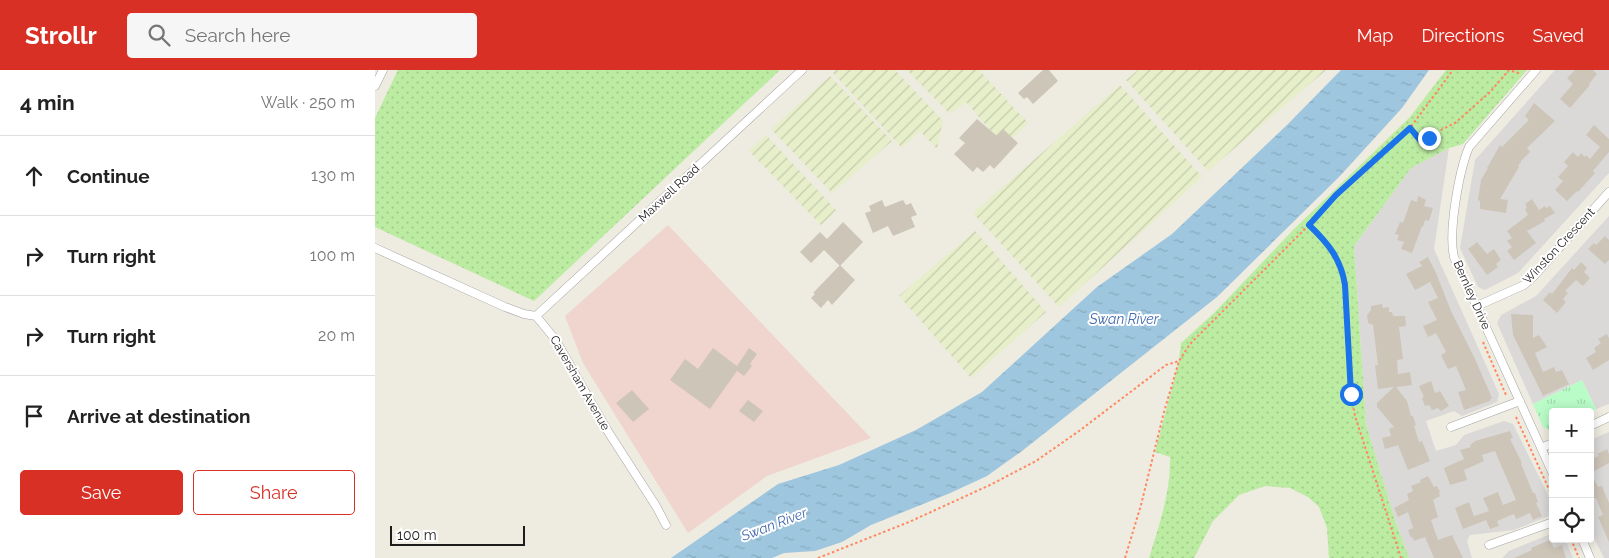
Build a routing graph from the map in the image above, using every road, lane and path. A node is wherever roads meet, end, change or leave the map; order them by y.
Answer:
1 (383, 70) edge
2 (802, 70) edge
3 (1453, 70) edge
4 (1527, 70) edge
5 (1535, 70) edge
6 (375, 86) edge
7 (1410, 128) junction
8 (1609, 192) edge
9 (1309, 225) junction
10 (375, 248) edge
11 (1477, 306) junction
12 (536, 316) junction
13 (1482, 341) dead end
14 (1179, 361) junction
15 (1506, 395) dead end
16 (1520, 401) junction
17 (1516, 417) dead end
18 (1609, 417) edge
19 (1594, 424) edge
20 (1451, 428) dead end
21 (1549, 445) edge
22 (1541, 448) junction
23 (1549, 465) edge
24 (1549, 489) edge
25 (1549, 524) edge
26 (666, 525) dead end
27 (1573, 543) edge
28 (1584, 543) edge
29 (1489, 546) dead end
30 (818, 558) edge
31 (1125, 558) edge
32 (1401, 558) edge
33 (1579, 558) edge
34 (1590, 558) edge

1 - 6 street
2 - 12 street, Maxwell Road
3 - 7 path
4 - 7 path
5 - 11 street, Bernley Drive
7 - 9 path
8 - 11 street, Winston Crescent
9 - 14 path
9 - 32 path
10 - 12 street
11 - 16 street, Bernley Drive
12 - 26 street, Caversham Avenue
13 - 15 path
14 - 30 path
14 - 31 path
16 - 20 street
16 - 22 street, Bernley Drive
17 - 24 path
18 - 19 street
21 - 22 street
22 - 23 street, Bernley Drive
25 - 29 street
27 - 33 path
28 - 34 street

